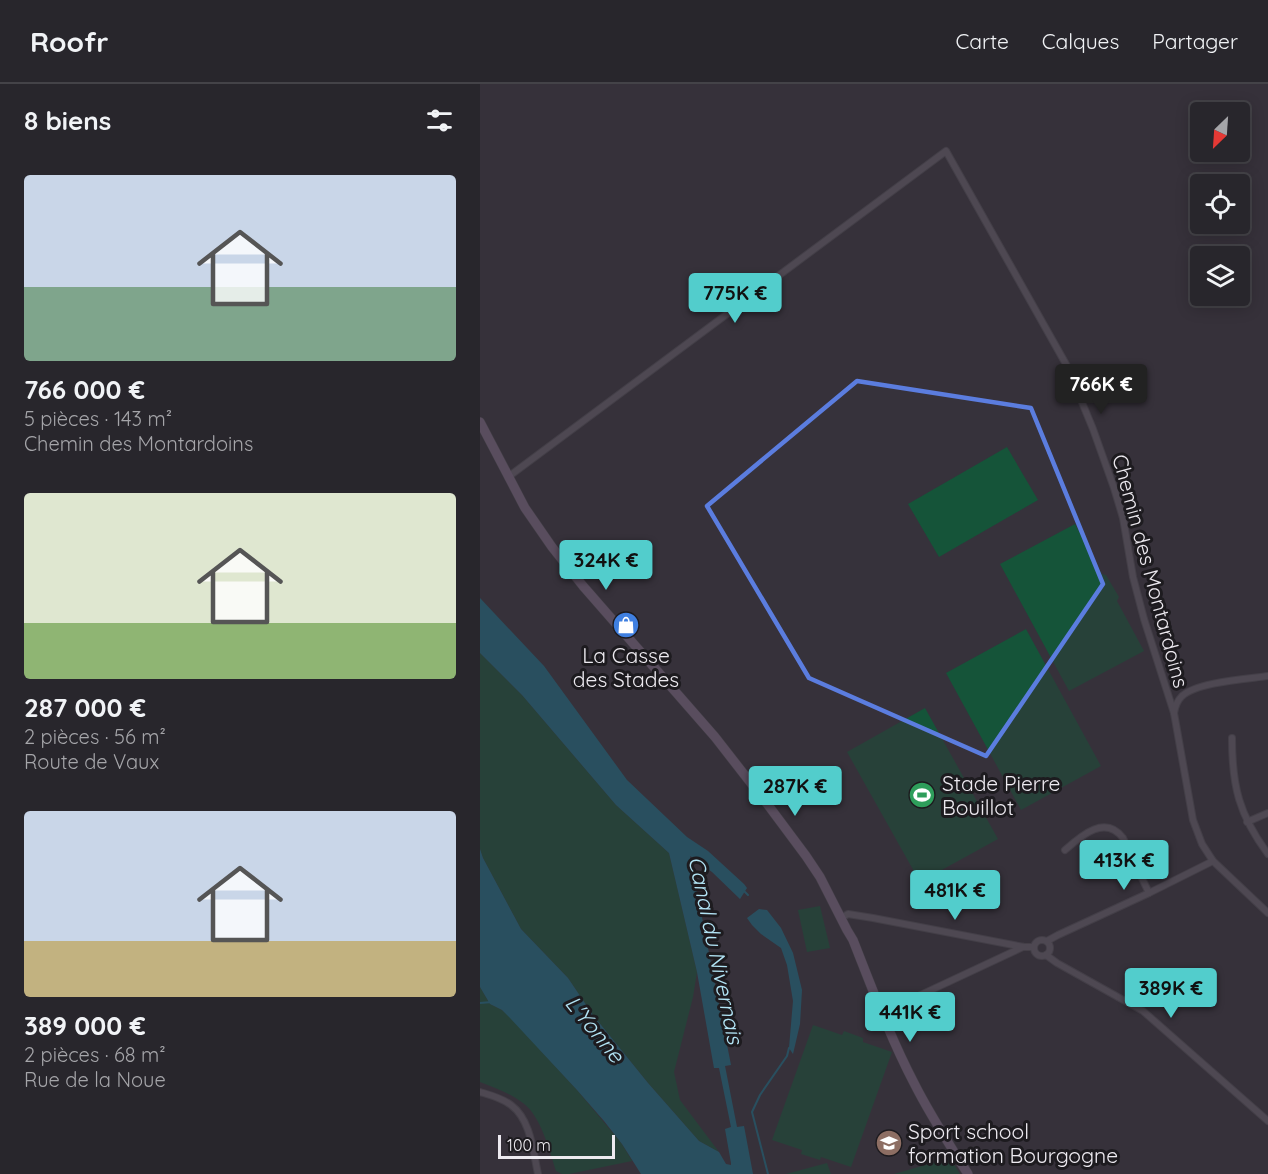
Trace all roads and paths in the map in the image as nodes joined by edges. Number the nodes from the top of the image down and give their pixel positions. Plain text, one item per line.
1 (480, 422) edge
2 (508, 477) junction
3 (1268, 676) edge
4 (1174, 713) junction
5 (1232, 738) dead end
6 (1268, 813) edge
7 (1247, 822) junction
8 (1065, 850) dead end
9 (1268, 854) edge
10 (1213, 861) junction
11 (1149, 893) junction
12 (1268, 913) edge
13 (841, 918) junction
14 (1047, 941) junction
15 (1024, 947) junction
16 (1034, 947) junction
17 (1046, 955) junction
18 (882, 1013) junction
19 (480, 1092) edge
20 (1268, 1121) edge
21 (538, 1174) edge
22 (968, 1174) edge

1 - 2 street
2 - 4 street, Chemin des Montardoins
2 - 13 street
3 - 4 street
4 - 10 street, Chemin des Montardoins
5 - 7 street
6 - 7 street
7 - 9 street
8 - 11 street
10 - 11 street
10 - 12 street, Chemin des Montardoins
11 - 14 street
13 - 15 street
13 - 18 street
14 - 16 street
14 - 17 street
15 - 16 street
15 - 18 street
16 - 17 street
17 - 20 street
18 - 22 street
19 - 21 street

